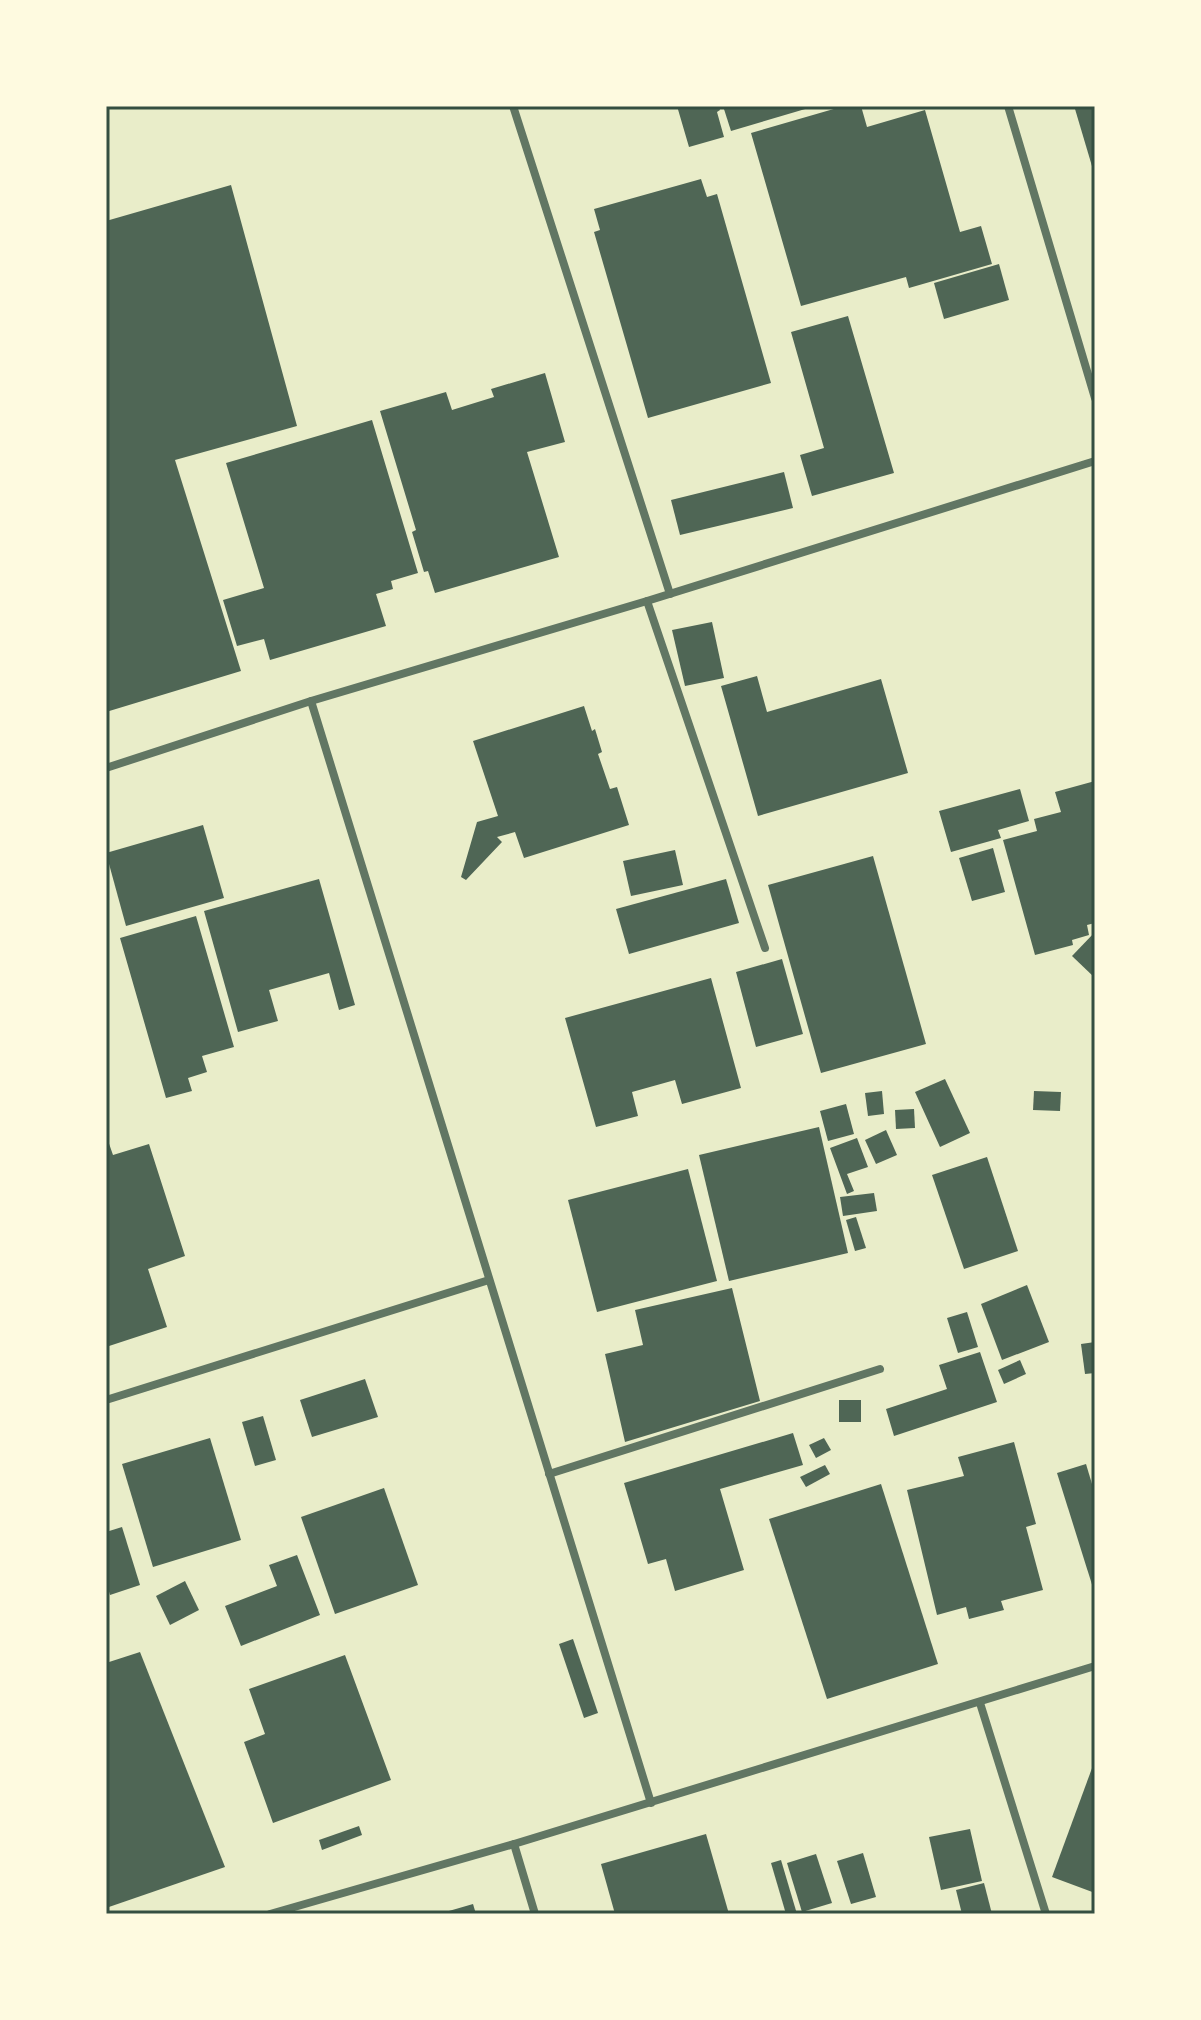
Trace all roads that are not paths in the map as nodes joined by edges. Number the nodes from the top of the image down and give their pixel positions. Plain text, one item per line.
1 (513, 106) edge
2 (1008, 106) edge
3 (1095, 398) edge
4 (1095, 461) edge
5 (670, 594) junction
6 (647, 601) junction
7 (311, 701) junction
8 (106, 768) edge
9 (765, 948) dead end
10 (489, 1280) junction
11 (880, 1369) dead end
12 (106, 1400) edge
13 (549, 1474) junction
14 (1095, 1666) edge
15 (980, 1703) junction
16 (651, 1803) junction
17 (514, 1844) junction
18 (270, 1914) edge
19 (535, 1914) edge
20 (1046, 1914) edge

1 - 5 street
2 - 3 street
4 - 5 street
5 - 6 street
6 - 7 street
6 - 9 street
7 - 8 street
7 - 10 street
10 - 12 street
10 - 13 street
11 - 13 street
13 - 16 street
14 - 15 street
15 - 16 street
15 - 20 street
16 - 17 street
17 - 18 street
17 - 19 street

